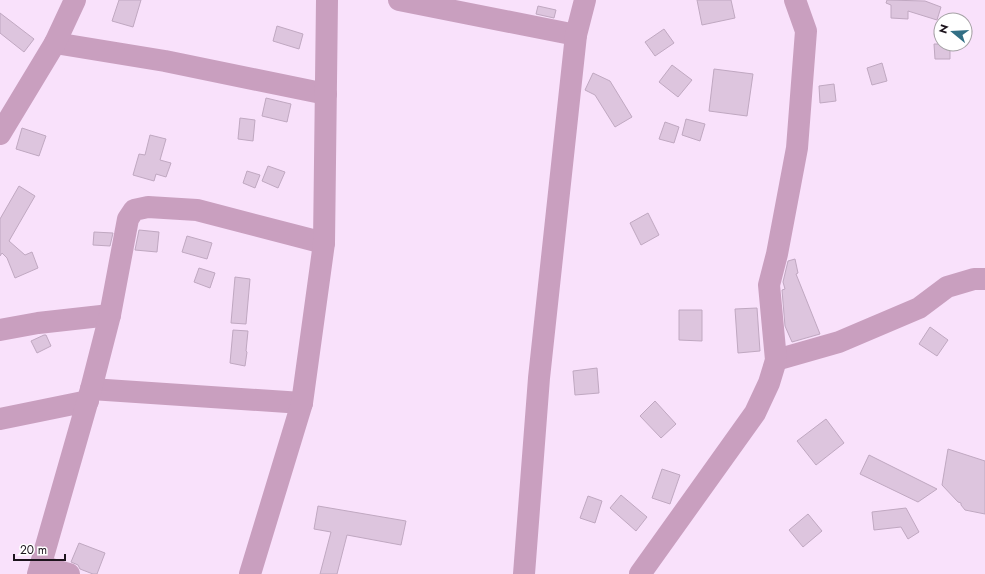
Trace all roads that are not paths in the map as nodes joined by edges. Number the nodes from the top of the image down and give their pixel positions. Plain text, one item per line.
1 (74, 0) edge
2 (327, 0) edge
3 (399, 0) edge
4 (585, 0) edge
5 (795, 0) edge
6 (576, 35) junction
7 (55, 43) junction
8 (326, 94) junction
9 (0, 134) edge
10 (324, 243) junction
11 (985, 279) edge
12 (110, 315) junction
13 (0, 330) edge
14 (776, 360) junction
15 (90, 395) junction
16 (302, 402) junction
17 (0, 419) edge
18 (39, 570) edge
19 (69, 574) edge
20 (250, 574) edge
21 (524, 574) edge
22 (640, 574) edge

1 - 7 street
2 - 8 street
3 - 6 street
4 - 6 street
5 - 14 street
6 - 21 street
7 - 8 street
7 - 9 street
8 - 10 street
10 - 12 street
10 - 16 street
11 - 14 street
12 - 13 street
12 - 15 street
14 - 22 street
15 - 16 street
15 - 17 street
15 - 18 street
16 - 20 street
18 - 19 street

